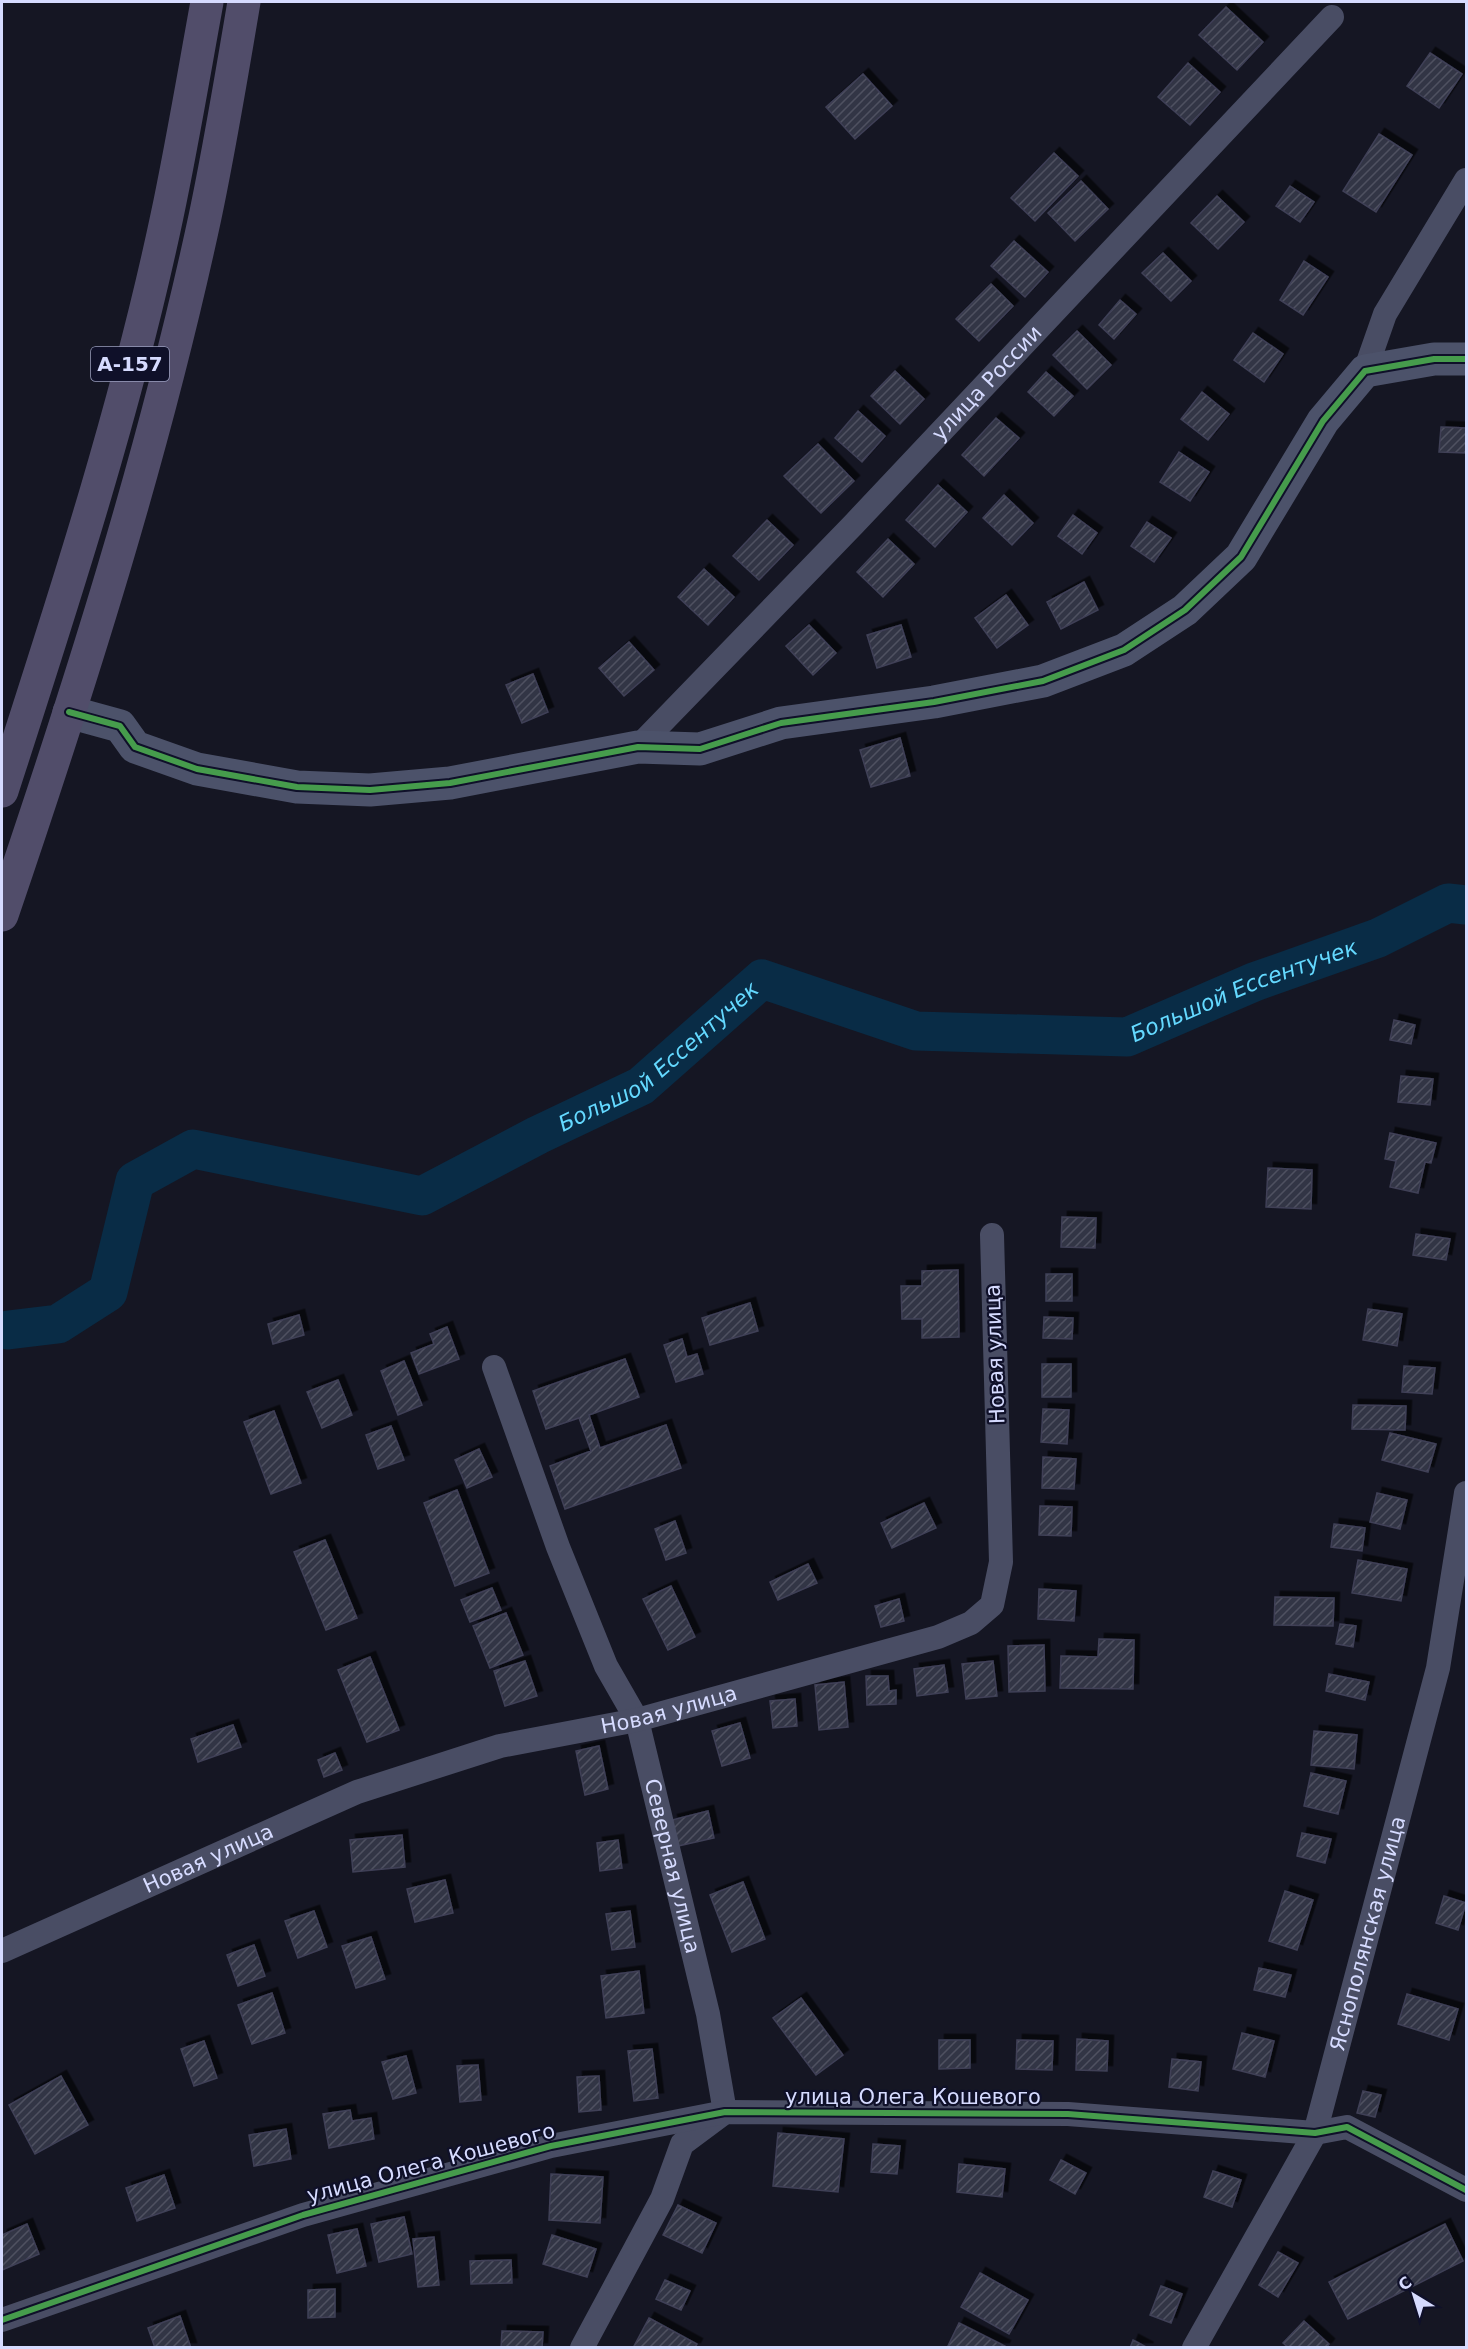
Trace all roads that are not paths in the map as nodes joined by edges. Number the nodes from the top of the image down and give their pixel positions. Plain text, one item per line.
1 (207, 2) edge
2 (244, 2) edge
3 (1332, 17) dead end
4 (1467, 180) edge
5 (1467, 359) edge
6 (1365, 371) junction
7 (69, 712) junction
8 (638, 747) junction
9 (2, 791) edge
10 (2, 915) edge
11 (992, 1235) dead end
12 (494, 1366) dead end
13 (1467, 1493) edge
14 (637, 1720) junction
15 (2, 1951) edge
16 (725, 2112) junction
17 (1315, 2133) junction
18 (1467, 2190) edge
19 (2, 2320) edge
20 (582, 2348) edge
21 (1194, 2348) edge

1 - 9 main road, А-157
2 - 7 main road, А-157
3 - 8 street, улица России
4 - 6 street
5 - 6 street
6 - 8 street
7 - 8 street
7 - 10 main road, А-157
11 - 14 street, Новая улица
12 - 14 street, Северная улица
13 - 17 street, Яснополянская улица
14 - 15 street, Новая улица
14 - 16 street, Северная улица
16 - 17 street, улица Олега Кошевого
16 - 19 street, улица Олега Кошевого
16 - 20 street
17 - 18 street, улица Олега Кошевого
17 - 21 street, Яснополянская улица

